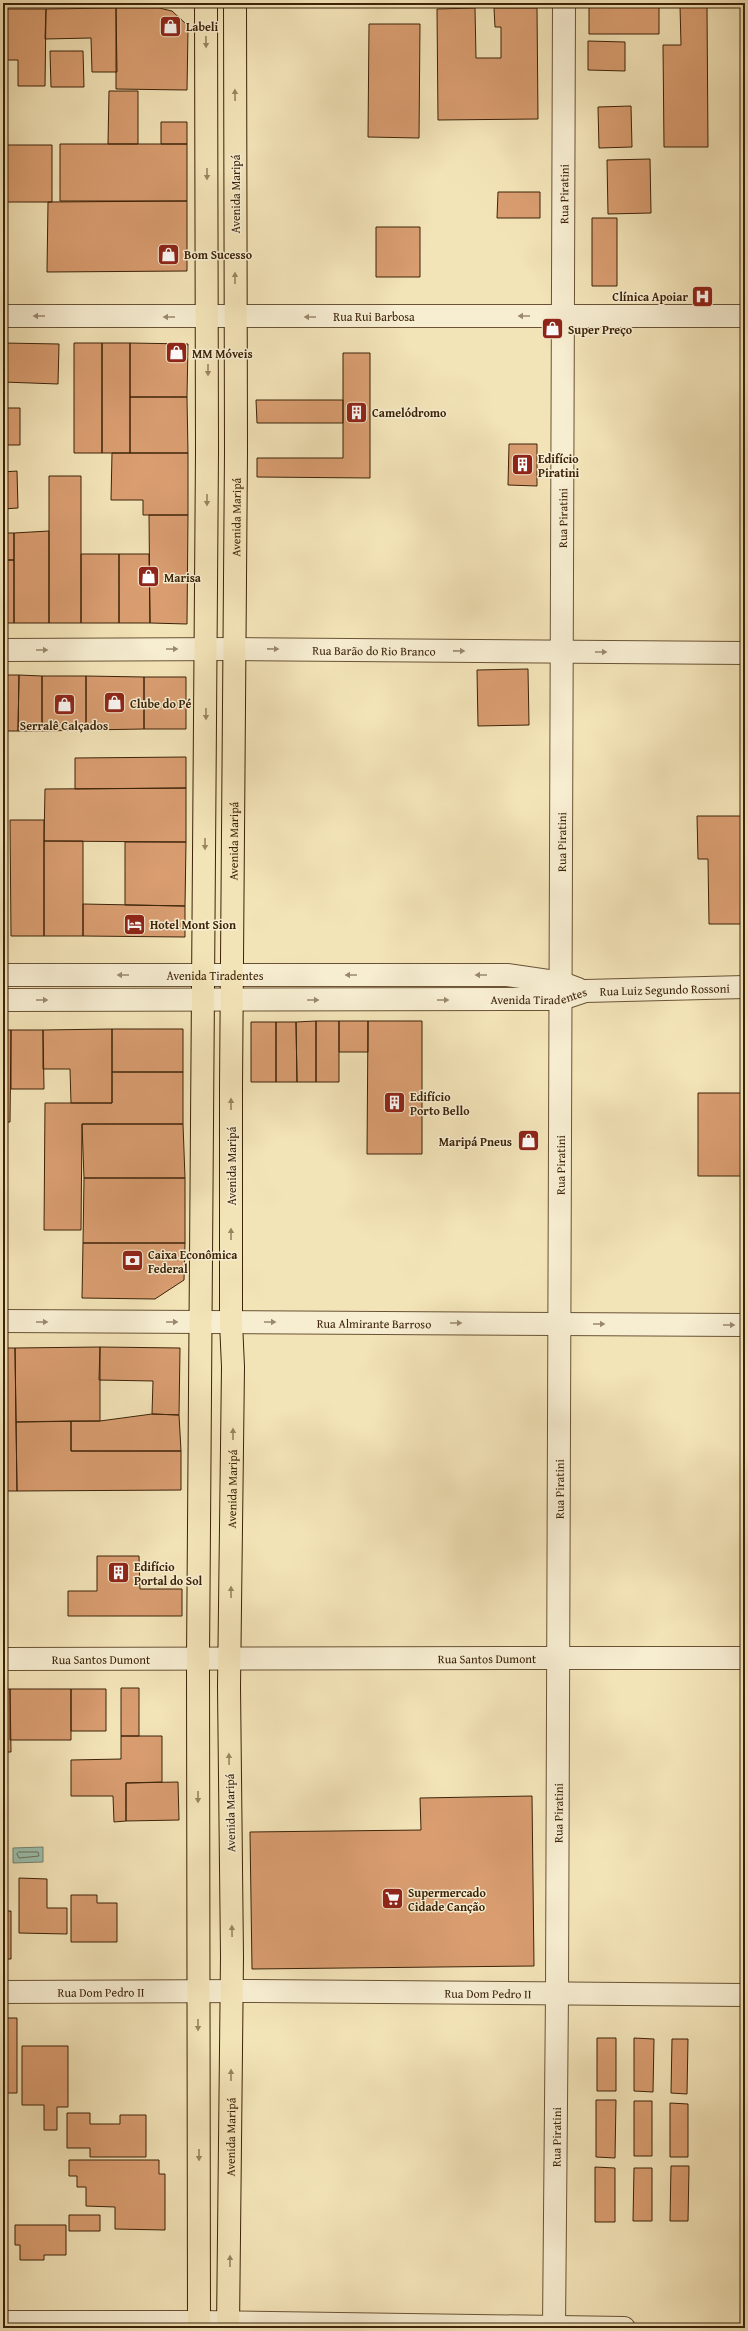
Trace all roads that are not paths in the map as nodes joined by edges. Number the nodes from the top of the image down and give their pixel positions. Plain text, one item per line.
1 (206, 3) edge
2 (216, 3) edge
3 (226, 3) edge
4 (235, 3) edge
5 (564, 3) edge
6 (236, 134) junction
7 (207, 135) junction
8 (3, 316) edge
9 (563, 316) junction
10 (745, 316) edge
11 (208, 317) junction
12 (235, 317) junction
13 (206, 604) junction
14 (234, 604) junction
15 (206, 649) junction
16 (234, 649) junction
17 (3, 650) edge
18 (562, 652) junction
19 (745, 653) edge
20 (206, 690) junction
21 (234, 691) junction
22 (204, 931) junction
23 (232, 932) junction
24 (3, 975) edge
25 (146, 975) junction
26 (204, 975) junction
27 (232, 975) junction
28 (280, 975) junction
29 (507, 975) junction
30 (745, 987) edge
31 (561, 991) junction
32 (585, 991) joint
33 (3, 1000) edge
34 (147, 1000) junction
35 (204, 1000) junction
36 (232, 1000) junction
37 (279, 1000) junction
38 (509, 1000) junction
39 (203, 1044) junction
40 (231, 1044) junction
41 (201, 1278) junction
42 (231, 1283) junction
43 (3, 1321) edge
44 (201, 1322) junction
45 (231, 1322) junction
46 (560, 1324) junction
47 (745, 1325) edge
48 (233, 1367) junction
49 (201, 1369) junction
50 (199, 1610) junction
51 (231, 1618) junction
52 (558, 1658) junction
53 (745, 1658) edge
54 (3, 1659) edge
55 (230, 1659) junction
56 (198, 1660) junction
57 (198, 1703) junction
58 (229, 1705) junction
59 (198, 1947) junction
60 (232, 1957) junction
61 (198, 1991) junction
62 (231, 1991) junction
63 (3, 1992) edge
64 (557, 1993) junction
65 (745, 1995) edge
66 (199, 2285) junction
67 (230, 2288) junction
68 (3, 2322) edge
69 (199, 2325) edge
70 (228, 2326) edge
71 (554, 2327) edge
72 (624, 2328) edge

1 -> 7 main road
2 - 3 main road
6 -> 4 main road, Avenida Maripá
5 - 9 street, Rua Piratini
6 - 7 main road
12 -> 6 main road, Avenida Maripá
7 -> 11 main road
11 -> 8 street, Rua Rui Barbosa
9 - 10 street, Rua Rui Barbosa
9 -> 12 street, Rua Rui Barbosa
9 - 18 street, Rua Piratini
11 - 12 street, Rua Rui Barbosa
11 -> 13 main road
12 - 14 main road, Avenida Maripá
13 - 14 main road
13 - 15 main road
14 - 16 main road, Avenida Maripá
15 - 16 street, Rua Barão do Rio Branco
17 -> 15 street, Rua Barão do Rio Branco
15 - 20 main road
16 -> 18 street, Rua Barão do Rio Branco
16 - 21 main road, Avenida Maripá
18 -> 19 street, Rua Barão do Rio Branco
18 - 31 street, Rua Piratini
20 - 21 main road
20 -> 22 main road
21 - 23 main road, Avenida Maripá
22 - 23 main road
22 - 26 main road
23 - 27 main road, Avenida Maripá
25 -> 24 street, Avenida Tiradentes
25 - 26 street, Avenida Tiradentes
25 - 34 street
26 - 27 street, Avenida Tiradentes
26 - 35 main road
27 - 28 street, Avenida Tiradentes
27 - 36 main road, Avenida Maripá
29 -> 28 street, Avenida Tiradentes
28 - 37 street
29 - 31 street, Avenida Tiradentes
29 - 38 street
30 - 32 street, Rua Luiz Segundo Rossoni
31 - 32 street, Avenida Tiradentes
31 - 38 street, Avenida Tiradentes
31 - 46 street, Rua Piratini
33 -> 34 street, Avenida Tiradentes
34 - 35 street, Avenida Tiradentes
35 - 36 street, Avenida Tiradentes
35 - 39 main road
36 - 37 street, Avenida Tiradentes
36 - 40 main road, Avenida Maripá
37 -> 38 street, Avenida Tiradentes
39 - 40 main road
39 - 41 main road
42 -> 40 main road, Avenida Maripá
41 - 42 main road
41 - 44 main road
42 - 45 main road, Avenida Maripá
43 -> 44 street, Rua Almirante Barroso
44 - 45 street, Rua Almirante Barroso
44 - 49 main road
45 -> 46 street, Rua Almirante Barroso
45 - 48 main road, Avenida Maripá
46 -> 47 street, Rua Almirante Barroso
46 - 52 street, Rua Piratini
48 - 49 main road
51 -> 48 main road, Avenida Maripá
49 - 50 main road
50 - 51 main road
50 - 56 main road
51 - 55 main road, Avenida Maripá
52 - 53 street, Rua Santos Dumont
52 - 55 street, Rua Santos Dumont
52 - 64 street, Rua Piratini
54 - 56 street, Rua Santos Dumont
55 - 56 street, Rua Santos Dumont
55 - 58 main road, Avenida Maripá
56 - 57 main road
57 - 58 main road
57 -> 59 main road
60 -> 58 main road, Avenida Maripá
59 - 60 main road
59 - 61 main road
60 - 62 main road, Avenida Maripá
61 - 62 street, Rua Dom Pedro II
61 - 63 street, Rua Dom Pedro II
61 -> 66 main road
62 - 64 street, Rua Dom Pedro II
67 -> 62 main road, Avenida Maripá
64 - 65 street, Rua Dom Pedro II
64 - 71 street, Rua Piratini
66 - 67 main road
66 - 69 main road
67 - 70 main road, Avenida Maripá
68 - 69 street
69 - 70 street
70 - 71 street
71 - 72 street

